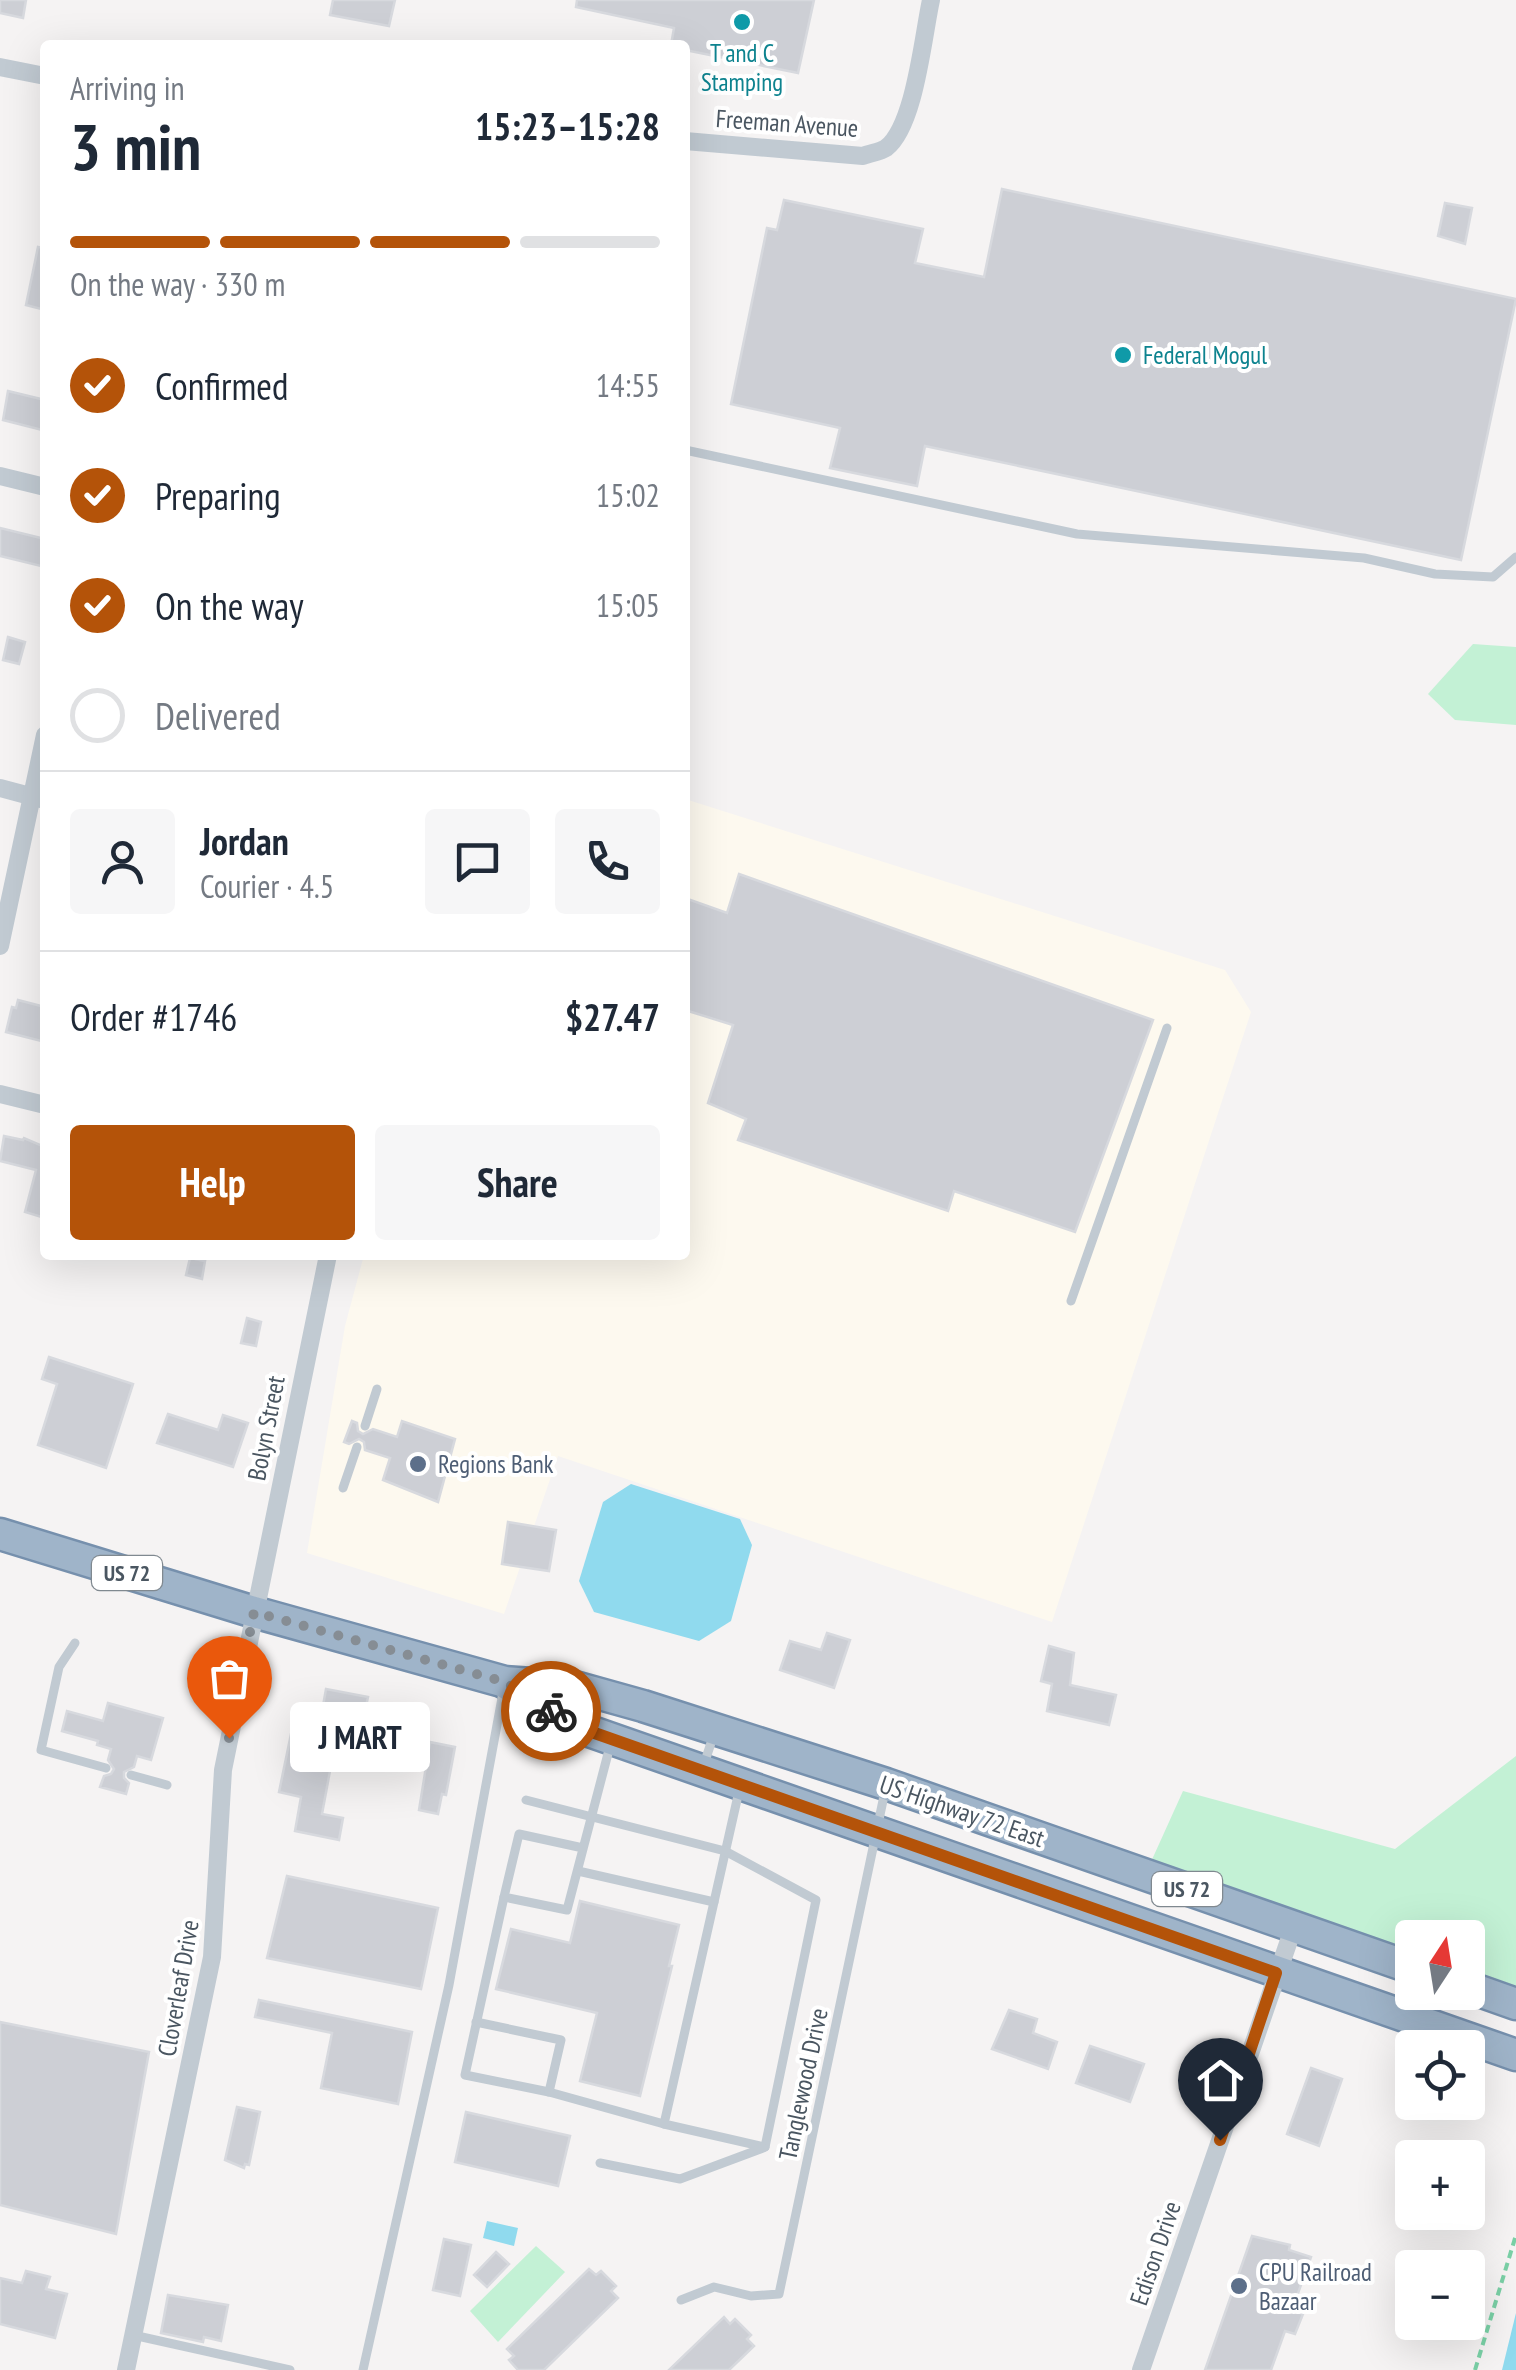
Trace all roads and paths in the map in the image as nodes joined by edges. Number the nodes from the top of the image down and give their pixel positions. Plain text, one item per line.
1 (930, 0) edge
2 (0, 68) edge
3 (40, 75) edge
4 (690, 141) edge
5 (690, 451) edge
6 (0, 476) edge
7 (40, 486) edge
8 (1516, 557) edge
9 (0, 788) edge
10 (38, 798) edge
11 (0, 946) edge
12 (1168, 1028) dead end
13 (0, 1094) edge
14 (40, 1104) edge
15 (327, 1260) edge
16 (1071, 1301) dead end
17 (377, 1389) dead end
18 (364, 1426) dead end
19 (358, 1447) dead end
20 (344, 1488) dead end
21 (0, 1534) edge
22 (254, 1612) junction
23 (74, 1643) dead end
24 (505, 1682) junction
25 (716, 1730) junction
26 (612, 1738) junction
27 (106, 1768) dead end
28 (702, 1770) junction
29 (131, 1775) dead end
30 (741, 1783) junction
31 (886, 1784) junction
32 (167, 1785) dead end
33 (526, 1800) dead end
34 (591, 1817) junction
35 (876, 1830) junction
36 (583, 1848) junction
37 (726, 1851) junction
38 (578, 1870) junction
39 (504, 1896) junction
40 (714, 1902) junction
41 (1294, 1926) junction
42 (1395, 1962) edge
43 (1276, 1973) junction
44 (1485, 1993) edge
45 (1516, 2004) edge
46 (476, 2022) junction
47 (1513, 2054) edge
48 (549, 2092) junction
49 (664, 2124) junction
50 (765, 2148) junction
51 (600, 2164) dead end
52 (1516, 2235) edge
53 (682, 2300) dead end
54 (134, 2335) junction
55 (126, 2370) edge
56 (290, 2370) edge
57 (363, 2370) edge
58 (1141, 2370) edge
59 (1476, 2370) edge

1 - 4 street, Freeman Avenue
2 - 3 street
5 - 8 lane
6 - 7 street
9 - 10 street
10 - 11 street
12 - 16 lane
13 - 14 street
15 - 22 street, Bolyn Street
17 - 18 lane
19 - 20 lane
21 - 22 highway, US Highway 72 East / US 72
22 - 24 highway, US Highway 72 East / US 72
22 - 54 street, Cloverleaf Drive
23 - 27 lane
24 - 25 highway, US Highway 72 East / US 72
24 - 26 highway, US Highway 72 East / US 72
24 - 57 lane
25 - 28 lane
25 - 31 highway, US Highway 72 East / US 72
26 - 28 highway, US Highway 72 East / US 72
26 - 34 lane
28 - 30 highway, US Highway 72 East / US 72
29 - 32 lane
30 - 35 highway, US Highway 72 East / US 72
30 - 37 lane
31 - 35 lane, Tanglewood Drive
31 - 41 highway, US Highway 72 East / US 72
33 - 34 lane
34 - 36 lane
34 - 37 lane
35 - 43 highway, US Highway 72 East / US 72
35 - 53 lane, Tanglewood Drive
36 - 38 lane
36 - 39 lane
37 - 40 lane
37 - 50 lane
38 - 39 lane
38 - 40 lane
39 - 46 lane
40 - 49 lane
41 - 42 highway, US Highway 72 East / US 72
41 - 43 street, Edison Drive
43 - 47 highway, US Highway 72 East / US 72
43 - 58 street, Edison Drive
44 - 45 highway
46 - 48 lane
46 - 48 lane
48 - 49 lane
49 - 50 lane
50 - 51 lane
52 - 59 path
54 - 55 street, Cloverleaf Drive
54 - 56 lane

